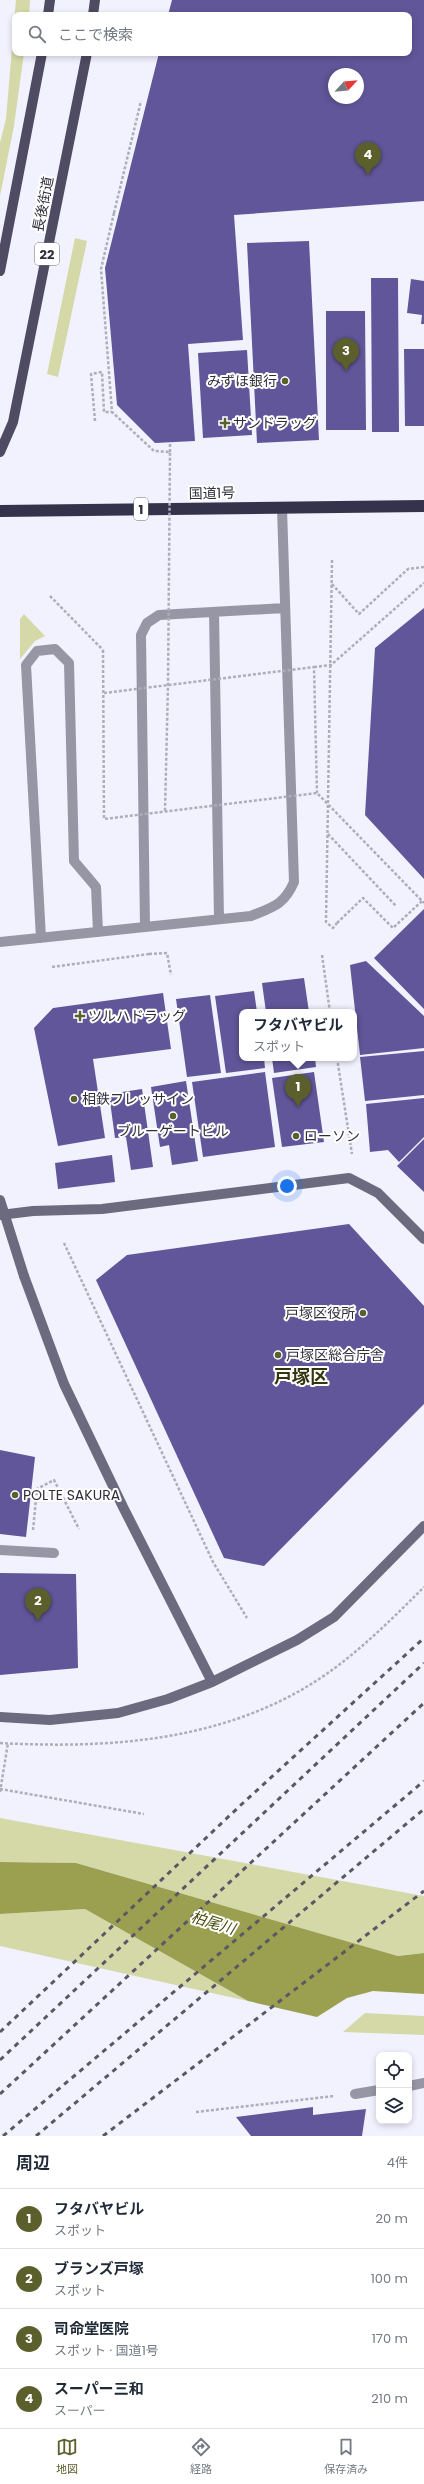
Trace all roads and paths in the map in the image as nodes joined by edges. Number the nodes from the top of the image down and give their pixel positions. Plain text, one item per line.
1 (50, 0) edge
2 (95, 0) edge
3 (48, 12) edge
4 (93, 12) edge
5 (41, 56) edge
6 (86, 56) edge
7 (141, 101) dead end
8 (0, 271) edge
9 (112, 412) junction
10 (95, 421) dead end
11 (170, 442) dead end
12 (0, 452) edge
13 (170, 452) junction
14 (424, 506) edge
15 (282, 508) junction
16 (0, 511) edge
17 (332, 560) dead end
18 (424, 566) edge
19 (424, 583) edge
20 (332, 584) junction
21 (50, 596) dead end
22 (286, 608) junction
23 (214, 612) junction
24 (314, 667) junction
25 (168, 685) junction
26 (104, 693) junction
27 (317, 793) junction
28 (165, 812) junction
29 (328, 834) junction
30 (423, 902) edge
31 (396, 906) dead end
32 (219, 919) junction
33 (145, 927) junction
34 (98, 932) junction
35 (41, 938) junction
36 (0, 942) edge
37 (322, 955) dead end
38 (52, 968) dead end
39 (171, 975) dead end
40 (330, 1009) edge
41 (337, 1061) edge
42 (352, 1154) dead end
43 (0, 1200) edge
44 (0, 1215) edge
45 (424, 1239) edge
46 (64, 1243) dead end
47 (424, 1526) edge
48 (79, 1529) dead end
49 (0, 1550) edge
50 (31, 1551) junction
51 (54, 1553) dead end
52 (247, 1618) dead end
53 (212, 1682) junction
54 (0, 1717) edge
55 (8, 1743) dead end
56 (0, 1790) edge
57 (144, 1814) dead end
58 (424, 2084) edge
59 (412, 2086) edge
60 (376, 2091) edge
61 (356, 2094) joint
62 (196, 2112) dead end

1 - 3 main road
2 - 4 main road
5 - 8 main road, 長後街道
6 - 12 main road, 長後街道 / 22
7 - 9 path, bridge
9 - 10 path
9 - 13 path, bridge
11 - 13 path
13 - 25 path, bridge
14 - 15 highway, 国道1号 / 1
15 - 16 highway, 国道1号 / 1
15 - 22 street
17 - 20 path
18 - 20 path
19 - 24 path, bridge
20 - 29 path
21 - 26 path, bridge
22 - 23 street
22 - 32 street
23 - 32 street
23 - 33 street
24 - 25 path, bridge
24 - 27 path, bridge
25 - 26 path, bridge
25 - 28 path, bridge
26 - 28 path, bridge
27 - 28 path, bridge
27 - 30 path, bridge
29 - 30 path, bridge
29 - 31 path
32 - 33 street
33 - 34 street
34 - 35 street
34 - 35 street
35 - 36 street
37 - 40 path
38 - 39 path, bridge
41 - 42 path
43 - 53 street, bridge
44 - 45 street
46 - 52 path
47 - 53 street
48 - 50 path
49 - 50 street
50 - 51 street
53 - 54 street
55 - 56 path, bridge
56 - 57 path
58 - 59 street
60 - 61 street
61 - 62 path

